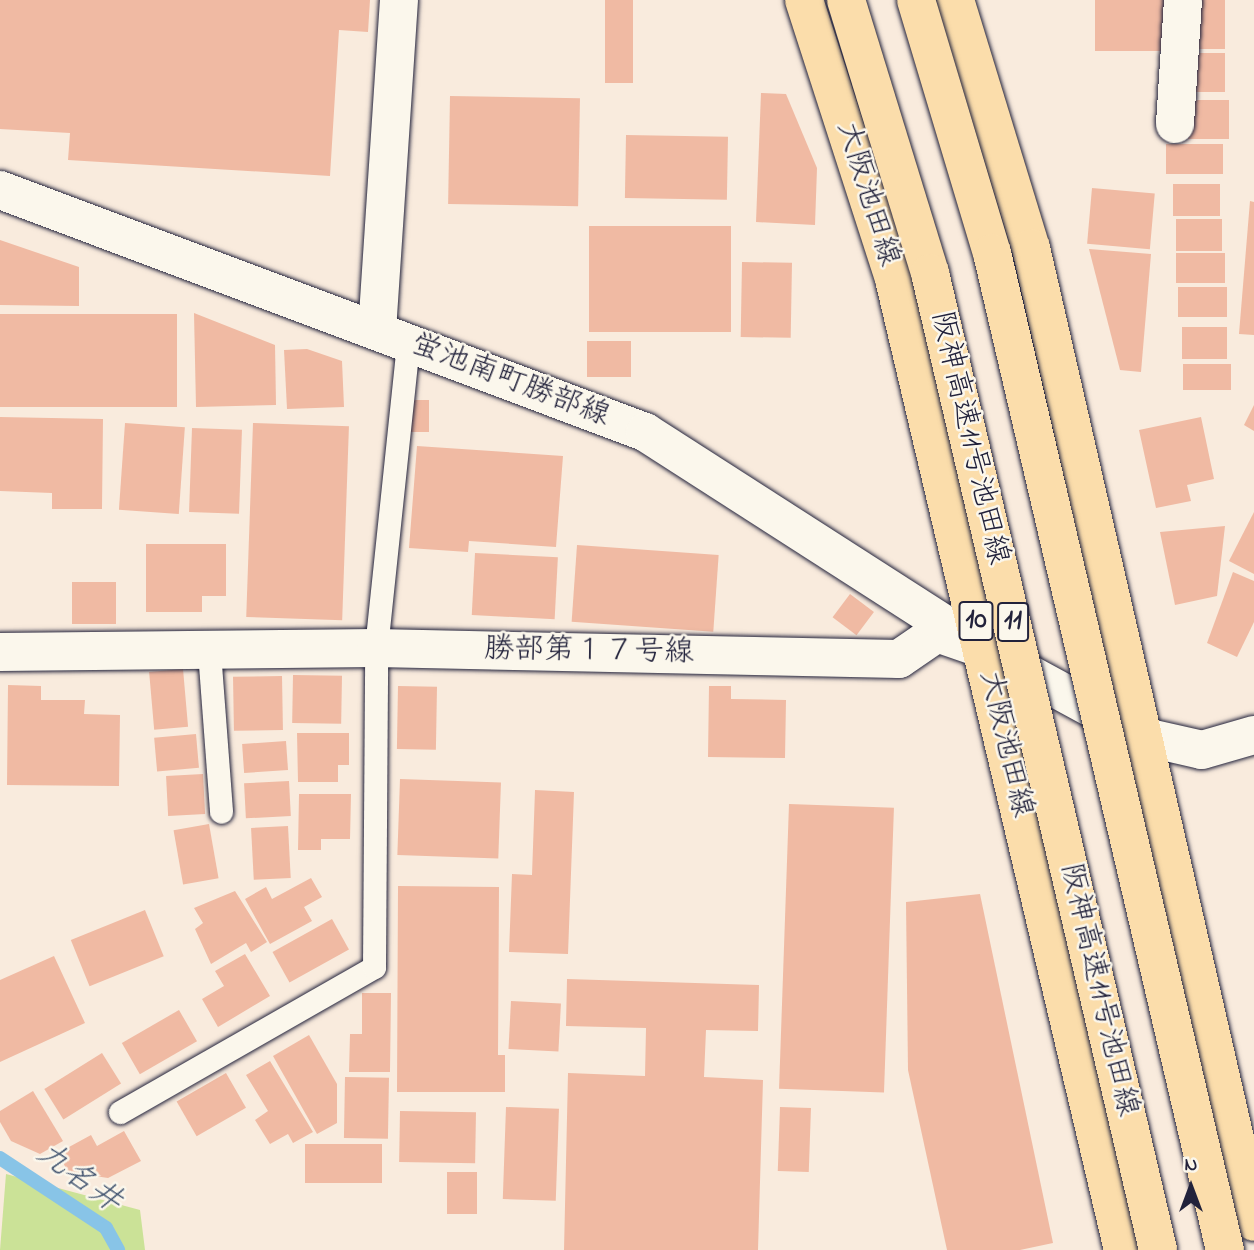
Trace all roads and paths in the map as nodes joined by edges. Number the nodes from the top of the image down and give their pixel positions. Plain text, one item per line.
1 (399, 0) edge
2 (804, 0) edge
3 (846, 0) edge
4 (916, 0) edge
5 (955, 0) edge
6 (1183, 0) edge
7 (1175, 124) dead end
8 (0, 190) edge
9 (392, 337) junction
10 (376, 648) junction
11 (983, 649) junction
12 (209, 651) junction
13 (0, 652) edge
14 (1254, 735) edge
15 (1145, 737) junction
16 (221, 812) dead end
17 (120, 1112) dead end
18 (1254, 1222) edge
19 (1124, 1250) edge
20 (1158, 1250) edge
21 (1225, 1250) edge

1 - 9 street
2 - 11 main road, 大阪池田線 / 10
3 - 20 main road, 阪神高速11号池田線 / 11, bridge
4 - 21 main road, 11, bridge
5 - 15 main road
6 - 7 street
8 - 9 street, 蛍池南町勝部線
9 - 10 lane
9 - 11 street, 蛍池南町勝部線
10 - 11 street, 勝部第１７号線
10 - 12 street, 勝部第１７号線
10 - 17 lane
11 - 15 street, 勝部第１７号線
11 - 19 main road, 大阪池田線 / 10
12 - 13 street, 勝部第１７号線
12 - 16 lane
14 - 15 street, 勝部第１７号線
15 - 18 main road

